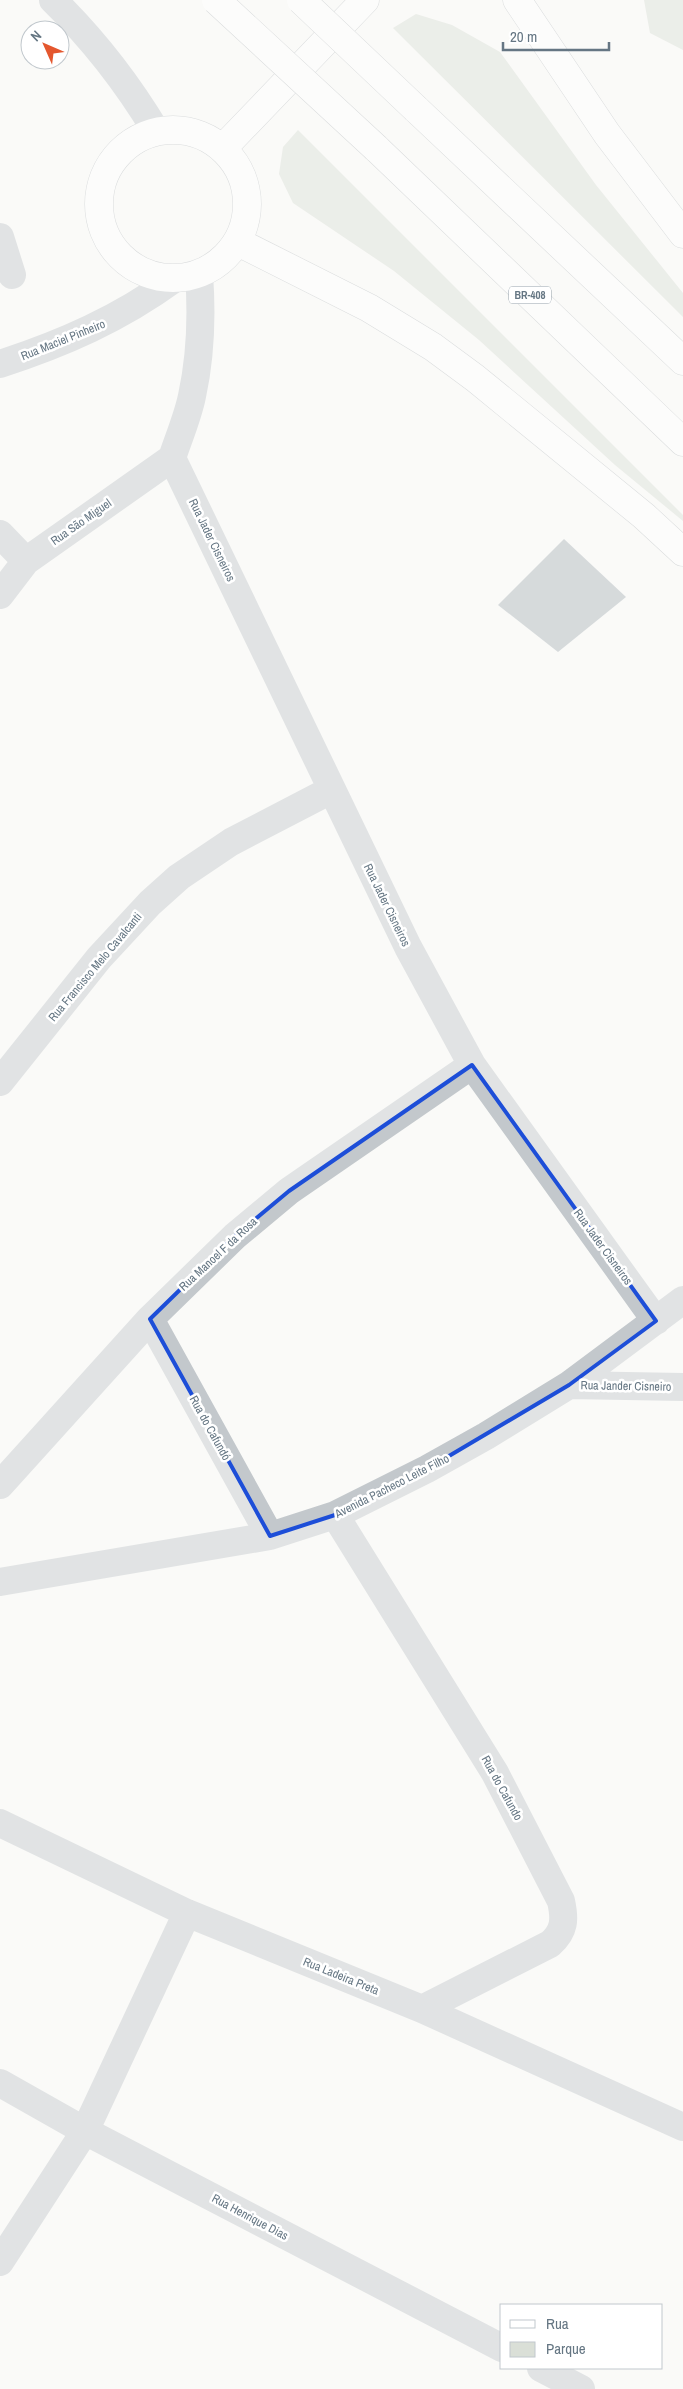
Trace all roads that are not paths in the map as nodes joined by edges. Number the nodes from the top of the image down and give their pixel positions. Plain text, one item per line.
1 (54, 0) edge
2 (216, 0) edge
3 (301, 0) edge
4 (366, 0) edge
5 (518, 0) edge
6 (156, 131) junction
7 (223, 148) junction
8 (683, 234) edge
9 (0, 237) edge
10 (238, 242) junction
11 (12, 275) dead end
12 (186, 276) junction
13 (683, 361) edge
14 (0, 364) edge
15 (683, 442) edge
16 (172, 458) junction
17 (0, 534) edge
18 (683, 552) edge
19 (26, 561) junction
20 (0, 595) edge
21 (331, 790) junction
22 (472, 1065) junction
23 (0, 1082) edge
24 (683, 1300) edge
25 (150, 1319) junction
26 (656, 1321) junction
27 (569, 1384) junction
28 (683, 1388) edge
29 (0, 1485) edge
30 (335, 1515) junction
31 (270, 1536) junction
32 (0, 1582) edge
33 (0, 1823) edge
34 (187, 1913) junction
35 (422, 2009) junction
36 (0, 2083) edge
37 (683, 2128) edge
38 (85, 2130) junction
39 (0, 2262) edge
40 (500, 2347) edge
41 (543, 2369) edge
42 (581, 2389) edge

1 - 6 street
2 - 15 main road, BR-408, bridge
3 - 13 main road, bridge
4 - 7 main road
5 - 8 main road
6 - 7 main road
6 - 12 main road
7 - 10 main road
9 - 11 street
10 - 12 main road
10 - 18 main road
12 - 14 street, Rua Maciel Pinheiro
12 - 16 street
16 - 19 street, Rua São Miguel
16 - 21 street, Rua Jader Cisneiros
17 - 19 street
19 - 20 street, Rua São Miguel
21 - 22 street, Rua Jader Cisneiros
21 - 23 street, Rua Francisco Melo Cavalcanti
22 - 25 street, Rua Manoel F da Rosa
22 - 26 street, Rua Jader Cisneiros
24 - 26 street, Avenida Pacheco Leite Filho
25 - 29 street, Rua Manoel F da Rosa
25 - 31 street, Rua do Cafundó
26 - 27 street, Avenida Pacheco Leite Filho
27 - 28 street, Rua Jander Cisneiro
27 - 30 street, Avenida Pacheco Leite Filho
30 - 31 street, Avenida Pacheco Leite Filho
30 - 35 street, Rua do Cafundo
31 - 32 street, Avenida Pacheco Leite Filho
33 - 34 street, Rua Ladeira Preta
34 - 35 street, Rua Ladeira Preta
34 - 38 street
35 - 37 street, Rua Ladeira Preta
36 - 38 street, Rua Henrique Dias
38 - 39 street
38 - 40 street, Rua Henrique Dias
41 - 42 street

